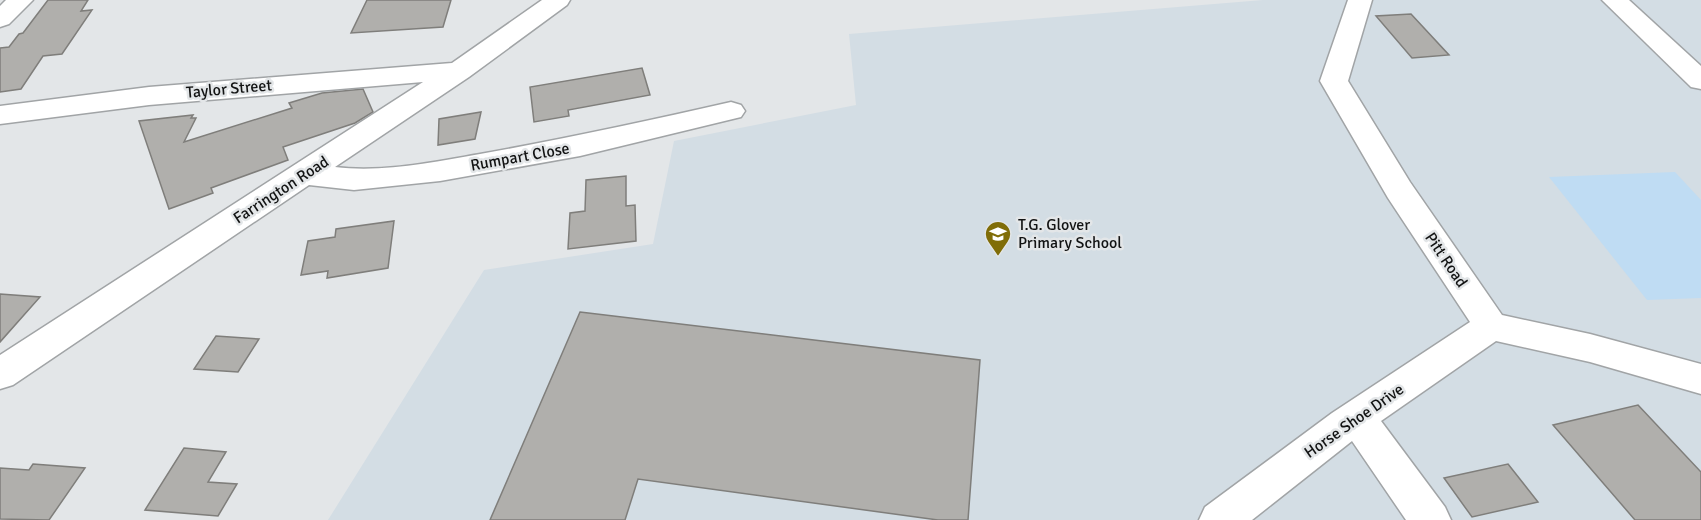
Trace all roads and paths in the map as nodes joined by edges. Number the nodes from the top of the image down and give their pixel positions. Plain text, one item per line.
1 (21, 0) edge
2 (558, 0) edge
3 (1360, 0) edge
4 (1614, 0) edge
5 (0, 20) edge
6 (459, 71) junction
7 (1701, 81) edge
8 (732, 111) dead end
9 (0, 116) edge
10 (305, 174) junction
11 (1491, 326) junction
12 (0, 374) edge
13 (1701, 379) edge
14 (1357, 417) junction
15 (1220, 520) edge
16 (1430, 520) edge

1 - 5 street
2 - 6 street, Farrington Road
3 - 11 street, Pitt Road
4 - 7 street
6 - 9 street, Taylor Street
6 - 10 street, Farrington Road
8 - 10 street, Rumpart Close
10 - 12 street, Farrington Road
11 - 13 street
11 - 14 street, Horse Shoe Drive
14 - 15 street, Horse Shoe Drive
14 - 16 street

